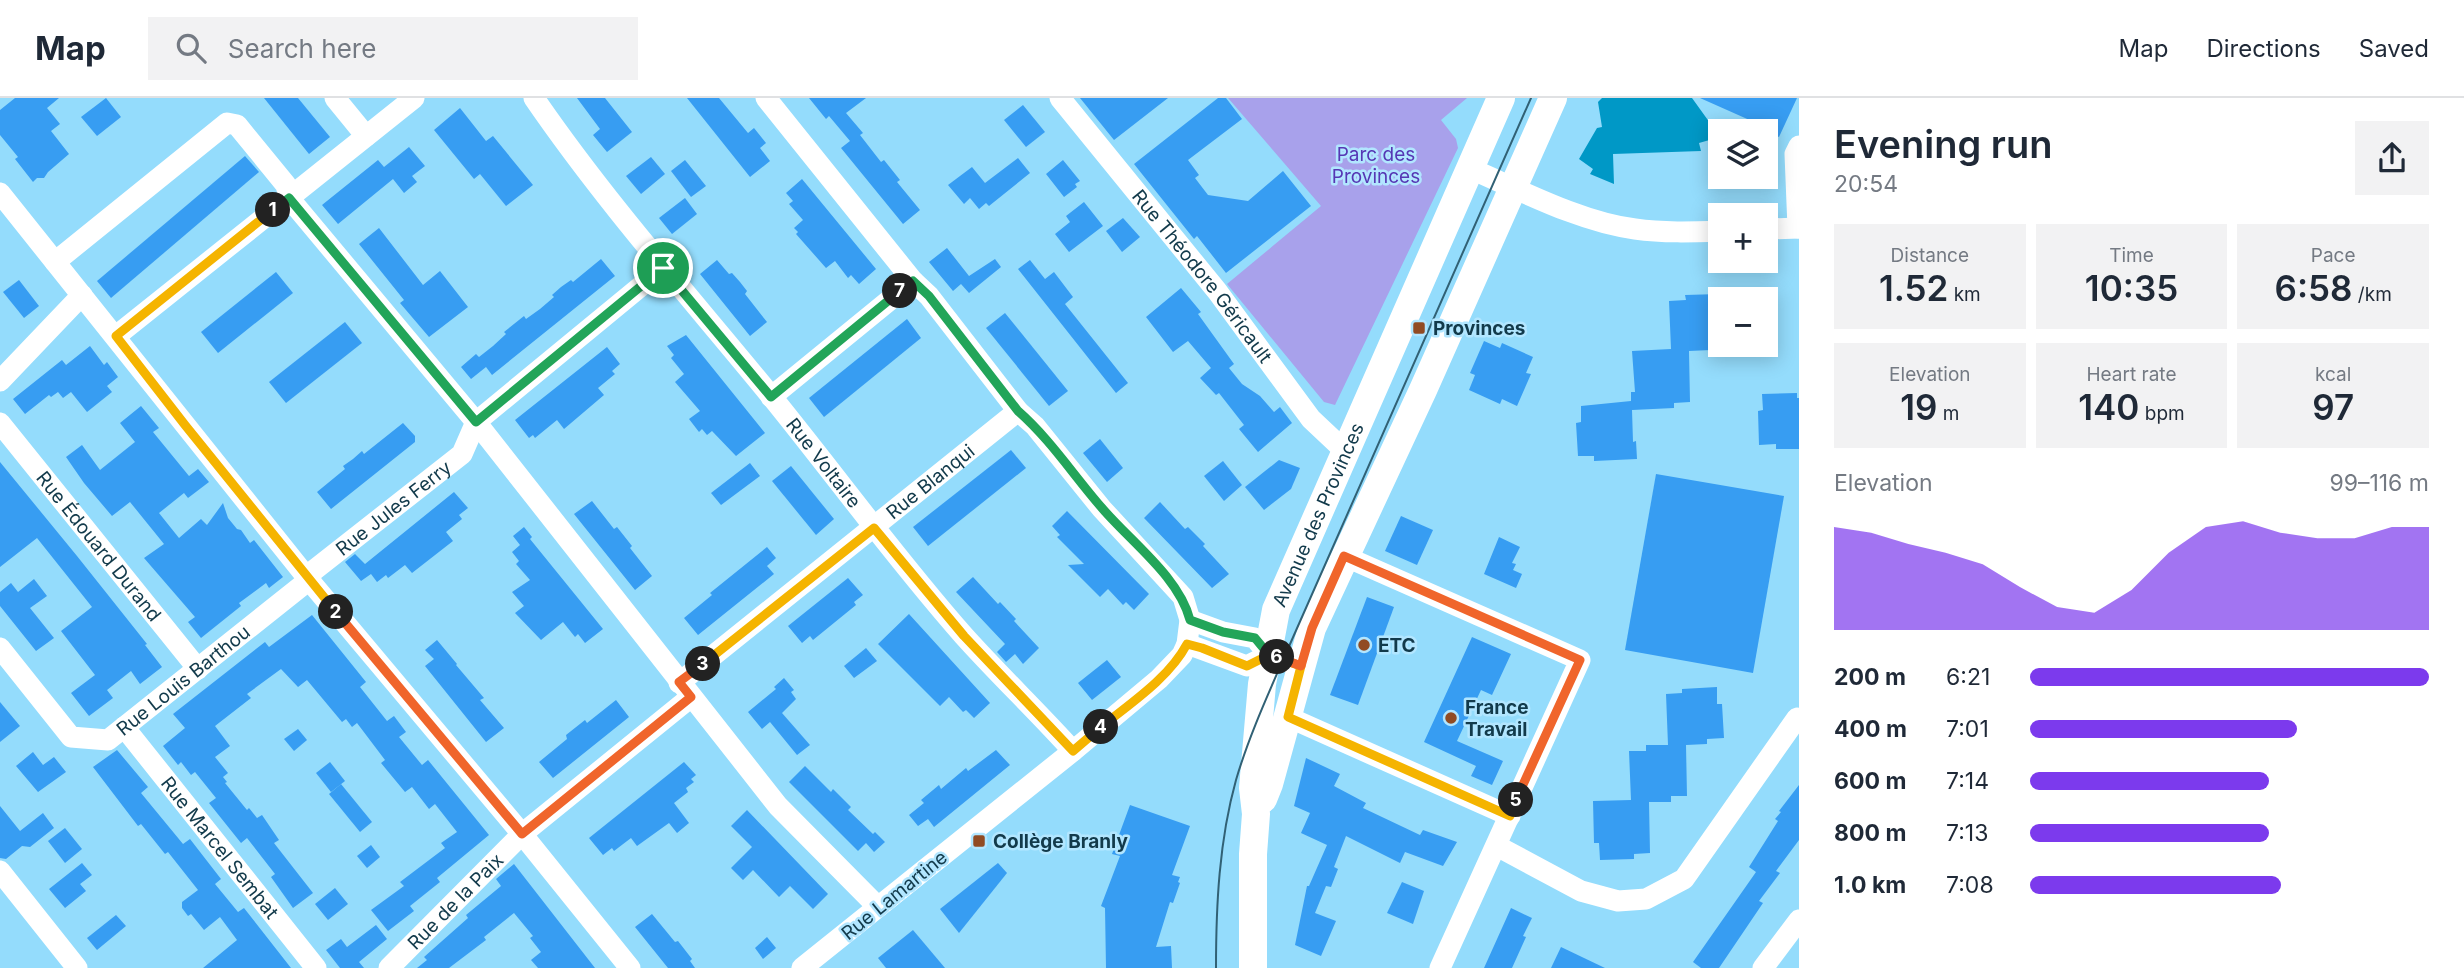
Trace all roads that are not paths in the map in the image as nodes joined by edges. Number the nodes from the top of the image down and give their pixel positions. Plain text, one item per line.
1 (335, 98) edge
2 (414, 98) edge
3 (534, 98) edge
4 (766, 98) edge
5 (1060, 98) edge
6 (1501, 98) edge
7 (1553, 98) edge
8 (366, 136) junction
9 (1799, 146) edge
10 (1469, 168) junction
11 (1513, 187) junction
12 (0, 193) edge
13 (289, 198) junction
14 (1798, 228) edge
15 (1778, 229) edge
16 (1708, 232) edge
17 (55, 262) junction
18 (663, 268) junction
19 (913, 281) junction
20 (82, 295) junction
21 (116, 336) junction
22 (0, 381) edge
23 (771, 397) junction
24 (1018, 411) junction
25 (476, 422) junction
26 (0, 423) edge
27 (1345, 451) junction
28 (874, 528) junction
29 (1344, 556) junction
30 (309, 580) junction
31 (1190, 620) junction
32 (1187, 644) junction
33 (0, 648) edge
34 (1269, 655) junction
35 (1301, 666) junction
36 (198, 669) junction
37 (685, 690) junction
38 (1288, 717) junction
39 (1797, 718) dead end
40 (124, 727) junction
41 (1073, 751) junction
42 (1256, 814) junction
43 (1510, 816) junction
44 (522, 834) junction
45 (1497, 846) junction
46 (0, 871) edge
47 (878, 907) junction
48 (1799, 920) edge
49 (77, 968) edge
50 (316, 968) edge
51 (389, 968) edge
52 (630, 968) edge
53 (802, 968) edge
54 (1252, 968) edge
55 (1440, 968) edge
56 (1763, 968) edge

1 - 8 street
2 - 8 street
3 - 18 street, Rue Voltaire
4 - 19 street
5 - 27 street, Rue Théodore Géricault
6 - 10 street, Avenue des Provinces
7 - 11 street, Avenue des Provinces
8 - 13 street
9 - 14 street
10 - 11 street
10 - 27 street, Avenue des Provinces
11 - 16 street
11 - 29 street, Avenue des Provinces
12 - 17 street
13 - 17 street
13 - 21 street
13 - 25 street
14 - 15 street
17 - 20 street
18 - 23 street, Rue Voltaire
18 - 25 street, Rue Jules Ferry
19 - 23 street
19 - 24 street
20 - 21 street
20 - 22 street
21 - 30 street
23 - 28 street, Rue Voltaire
24 - 28 street, Rue Blanqui
24 - 31 street
25 - 30 street, Rue Jules Ferry
25 - 37 street
26 - 36 street, Rue Édouard Durand
27 - 34 street, Avenue des Provinces
28 - 37 street, Rue Blanqui
28 - 41 street, Rue Voltaire
29 - 35 street, Avenue des Provinces
29 - 43 street
30 - 36 street, Rue Louis Barthou
30 - 44 street
31 - 32 street
31 - 34 street
32 - 34 street
32 - 41 street, Rue Lamartine
33 - 40 street, Rue Louis Barthou
34 - 35 street
34 - 42 street, Avenue des Provinces
35 - 38 street, Avenue des Provinces
36 - 40 street, Rue Louis Barthou
37 - 44 street, Rue Blanqui
37 - 47 street
38 - 42 street, Avenue des Provinces
38 - 43 street
39 - 45 street
40 - 50 street, Rue Marcel Sembat
41 - 47 street, Rue Lamartine
42 - 54 street
43 - 45 street
44 - 51 street, Rue de la Paix
44 - 52 street
45 - 55 street
46 - 49 street
47 - 53 street, Rue Lamartine
48 - 56 street

